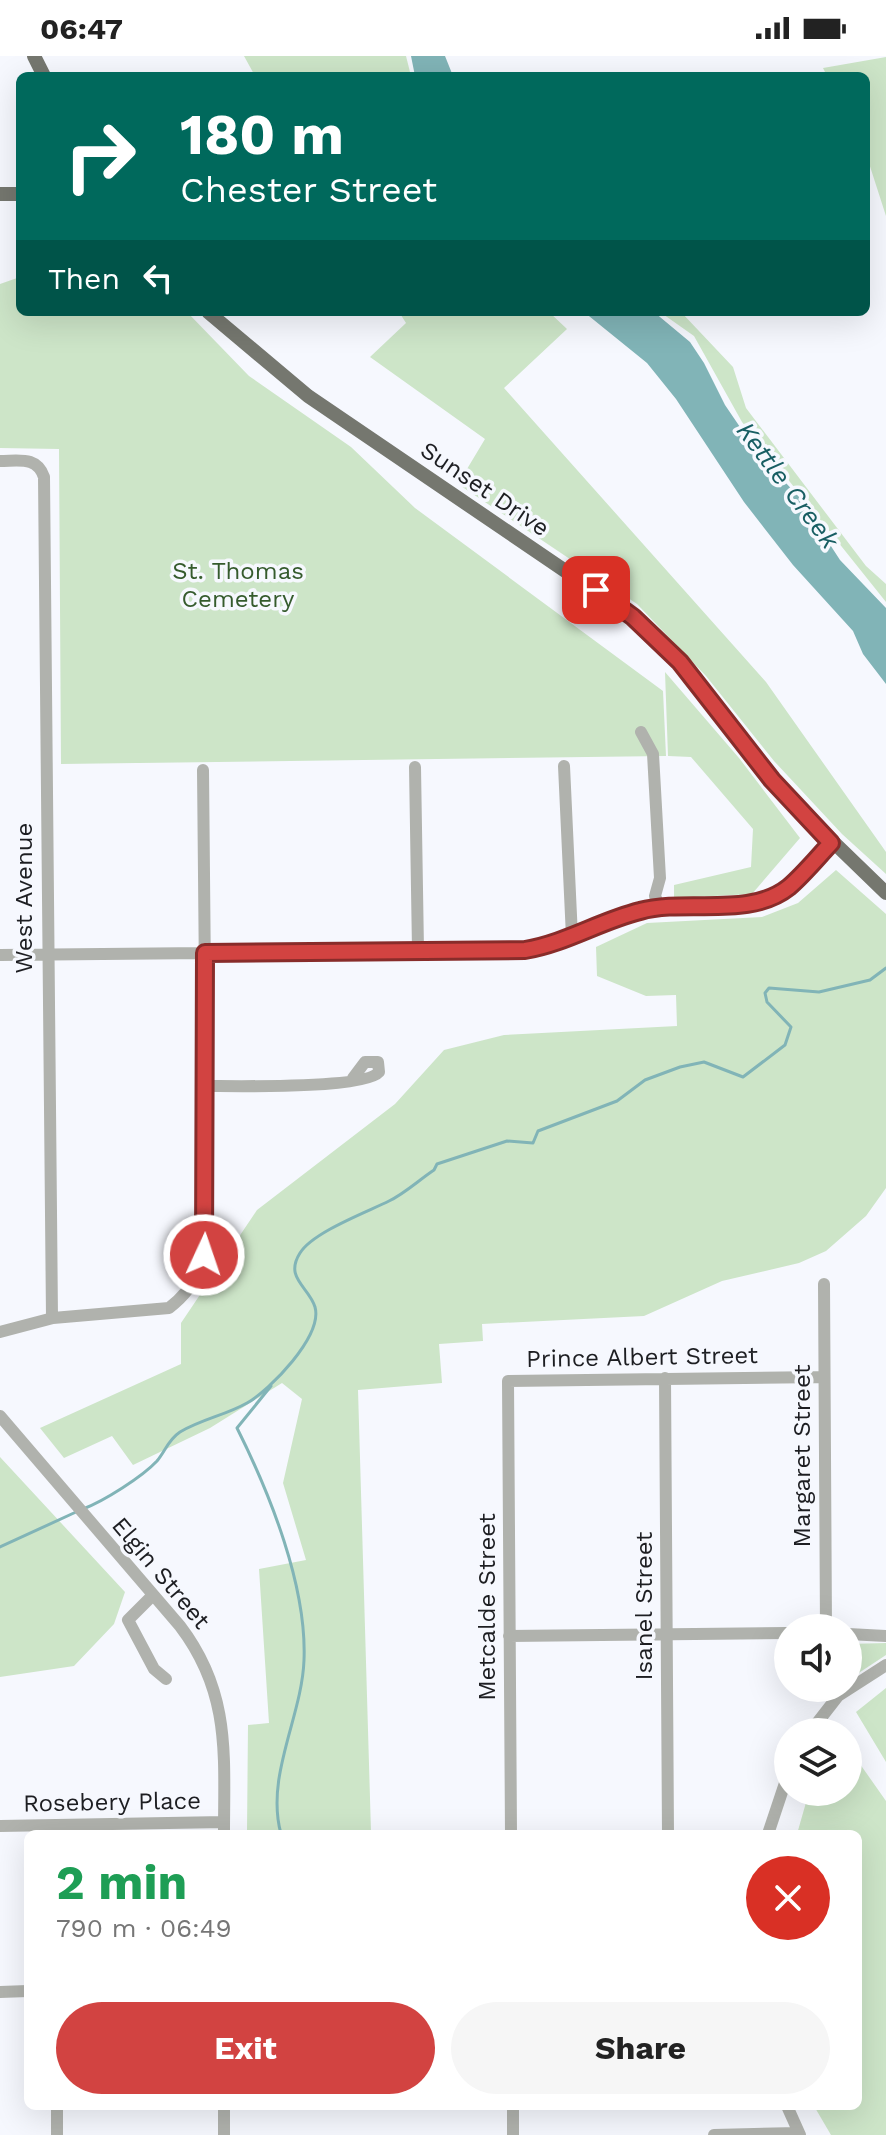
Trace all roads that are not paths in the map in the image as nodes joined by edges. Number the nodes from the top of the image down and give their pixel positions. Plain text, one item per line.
1 (212, 316) edge
2 (0, 461) edge
3 (641, 732) dead end
4 (564, 766) dead end
5 (415, 767) dead end
6 (203, 770) dead end
7 (831, 843) junction
8 (886, 893) edge
9 (659, 906) junction
10 (572, 937) junction
11 (418, 950) junction
12 (205, 953) junction
13 (0, 955) edge
14 (46, 955) junction
15 (353, 1078) dead end
16 (207, 1086) junction
17 (824, 1284) dead end
18 (52, 1318) junction
19 (0, 1332) edge
20 (824, 1377) junction
21 (665, 1378) junction
22 (508, 1381) joint
23 (0, 1416) edge
24 (153, 1595) junction
25 (826, 1614) edge
26 (774, 1633) edge
27 (666, 1634) junction
28 (862, 1635) edge
29 (509, 1636) junction
30 (886, 1636) edge
31 (886, 1665) edge
32 (166, 1679) dead end
33 (828, 1702) edge
34 (828, 1705) junction
35 (819, 1718) edge
36 (777, 1806) edge
37 (0, 1826) edge
38 (224, 1828) edge
39 (55, 1830) edge
40 (511, 1830) edge
41 (668, 1830) edge
42 (769, 1830) edge
43 (24, 1991) edge
44 (0, 1992) edge
45 (57, 2110) edge
46 (224, 2110) edge
47 (513, 2110) edge
48 (789, 2110) edge
49 (799, 2134) edge
50 (57, 2135) edge
51 (224, 2135) edge
52 (513, 2135) edge
53 (714, 2135) edge

1 - 7 main road, Sunset Drive
2 - 14 street, West Avenue
3 - 9 street
4 - 10 street
5 - 11 street
6 - 12 street
7 - 8 main road, Sunset Drive
7 - 9 street
9 - 10 street
10 - 11 street
11 - 12 street
12 - 14 street
12 - 16 street
13 - 14 street
14 - 18 street, West Avenue
15 - 16 street
16 - 18 street
17 - 20 street, Margaret Street
18 - 19 street
20 - 21 street, Prince Albert Street
20 - 25 street, Margaret Street
21 - 22 street, Prince Albert Street
21 - 27 street, Isanel Street
22 - 29 street, Metcalde Street
23 - 24 street, Elgin Street
24 - 32 street
24 - 38 street, Elgin Street
26 - 27 street
27 - 29 street
27 - 41 street, Isanel Street
28 - 30 street
29 - 40 street, Metcalde Street
31 - 34 street
33 - 34 street
34 - 35 street
36 - 42 street
37 - 39 street, Rosebery Place
38 - 39 street, Rosebery Place
43 - 44 street
45 - 50 street
46 - 51 street
47 - 52 street
48 - 49 street
49 - 53 street

